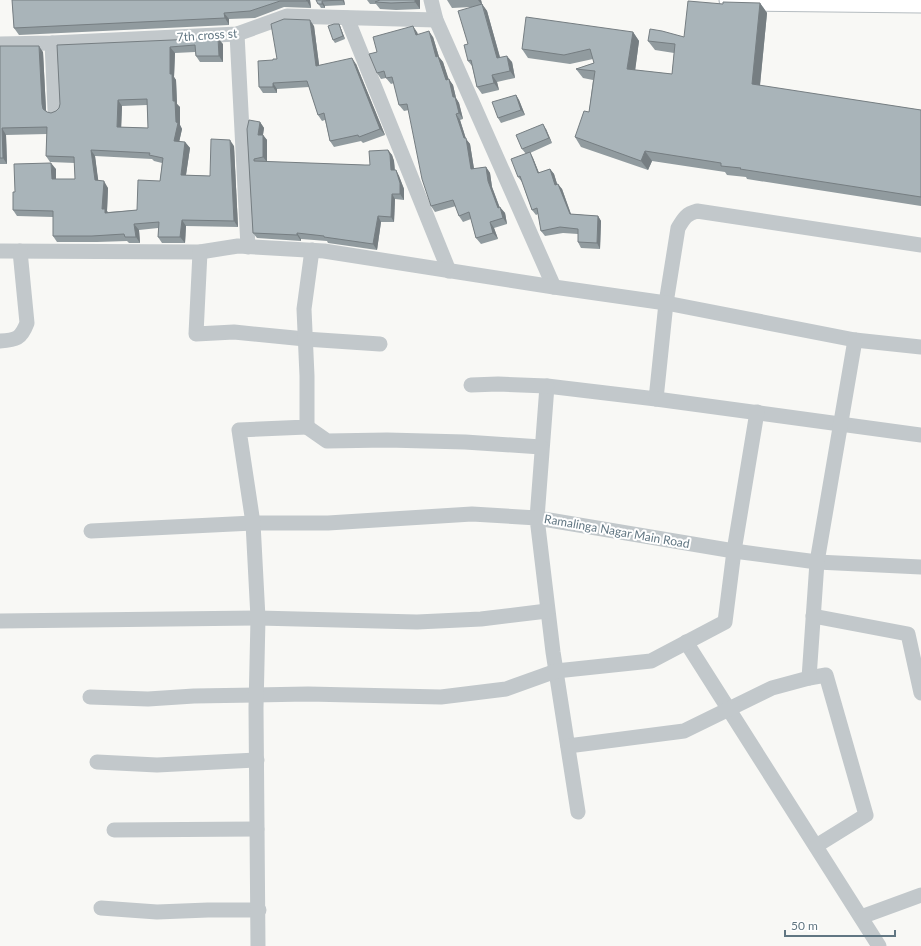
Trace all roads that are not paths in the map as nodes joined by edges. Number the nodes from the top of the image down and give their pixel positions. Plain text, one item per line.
1 (431, 0) edge
2 (730, 0) edge
3 (921, 2) edge
4 (347, 18) junction
5 (436, 20) junction
6 (237, 34) junction
7 (52, 43) junction
8 (0, 44) edge
9 (55, 110) edge
10 (921, 245) edge
11 (248, 247) junction
12 (312, 250) junction
13 (0, 251) edge
14 (20, 251) junction
15 (200, 252) junction
16 (449, 271) junction
17 (554, 288) junction
18 (666, 303) junction
19 (305, 339) junction
20 (855, 340) junction
21 (0, 341) edge
22 (380, 344) dead end
23 (921, 347) edge
24 (471, 385) dead end
25 (547, 386) junction
26 (656, 399) junction
27 (757, 412) junction
28 (840, 424) junction
29 (307, 427) junction
30 (921, 435) edge
31 (541, 447) junction
32 (537, 518) junction
33 (252, 523) junction
34 (91, 531) dead end
35 (734, 551) junction
36 (817, 562) junction
37 (921, 567) edge
38 (548, 611) junction
39 (812, 616) junction
40 (258, 618) junction
41 (0, 621) edge
42 (686, 642) junction
43 (918, 665) edge
44 (556, 672) junction
45 (809, 678) junction
46 (921, 693) edge
47 (257, 695) junction
48 (90, 697) dead end
49 (729, 709) junction
50 (568, 746) junction
51 (257, 760) junction
52 (97, 762) dead end
53 (578, 812) dead end
54 (257, 829) junction
55 (114, 830) dead end
56 (816, 846) junction
57 (921, 895) edge
58 (100, 908) dead end
59 (259, 910) junction
60 (861, 917) junction
61 (258, 946) edge
62 (879, 946) edge

1 - 5 street
2 - 3 main road
4 - 5 street, 7th cross st
4 - 6 street, 7th cross st
4 - 16 street
5 - 17 street
6 - 7 street, 7th cross st
6 - 11 street
7 - 8 street, 7th cross st
7 - 9 street
10 - 18 street
11 - 12 street
11 - 15 street
12 - 16 street
12 - 19 street
13 - 14 street
14 - 15 street
14 - 21 street
15 - 19 street
16 - 17 street
17 - 18 street
18 - 20 street
18 - 26 street
19 - 22 street
19 - 29 street
20 - 23 street
20 - 28 street
24 - 25 street
25 - 26 street
25 - 31 street, Ramalinga Nagar Main Road
26 - 27 street
27 - 28 street
27 - 35 street
28 - 30 street
28 - 36 street
29 - 31 street
29 - 33 street
31 - 32 street, Ramalinga Nagar Main Road
32 - 33 street
32 - 35 street, Ramalinga Nagar Main Road
32 - 38 street
33 - 34 street
33 - 40 street
35 - 36 street, Ramalinga Nagar Main Road
35 - 42 street
36 - 37 street, Ramalinga Nagar Main Road
36 - 39 street
38 - 40 street
38 - 44 street
39 - 43 street
39 - 45 street
40 - 41 street
40 - 47 street
42 - 44 street
42 - 49 street
43 - 46 street
44 - 47 street
44 - 50 street
45 - 49 street
45 - 56 street
47 - 48 street
47 - 51 street
49 - 50 street
49 - 56 street
50 - 53 street
51 - 52 street
51 - 54 street
54 - 55 street
54 - 59 street
56 - 60 street
57 - 60 street
58 - 59 street
59 - 61 street
60 - 62 street

